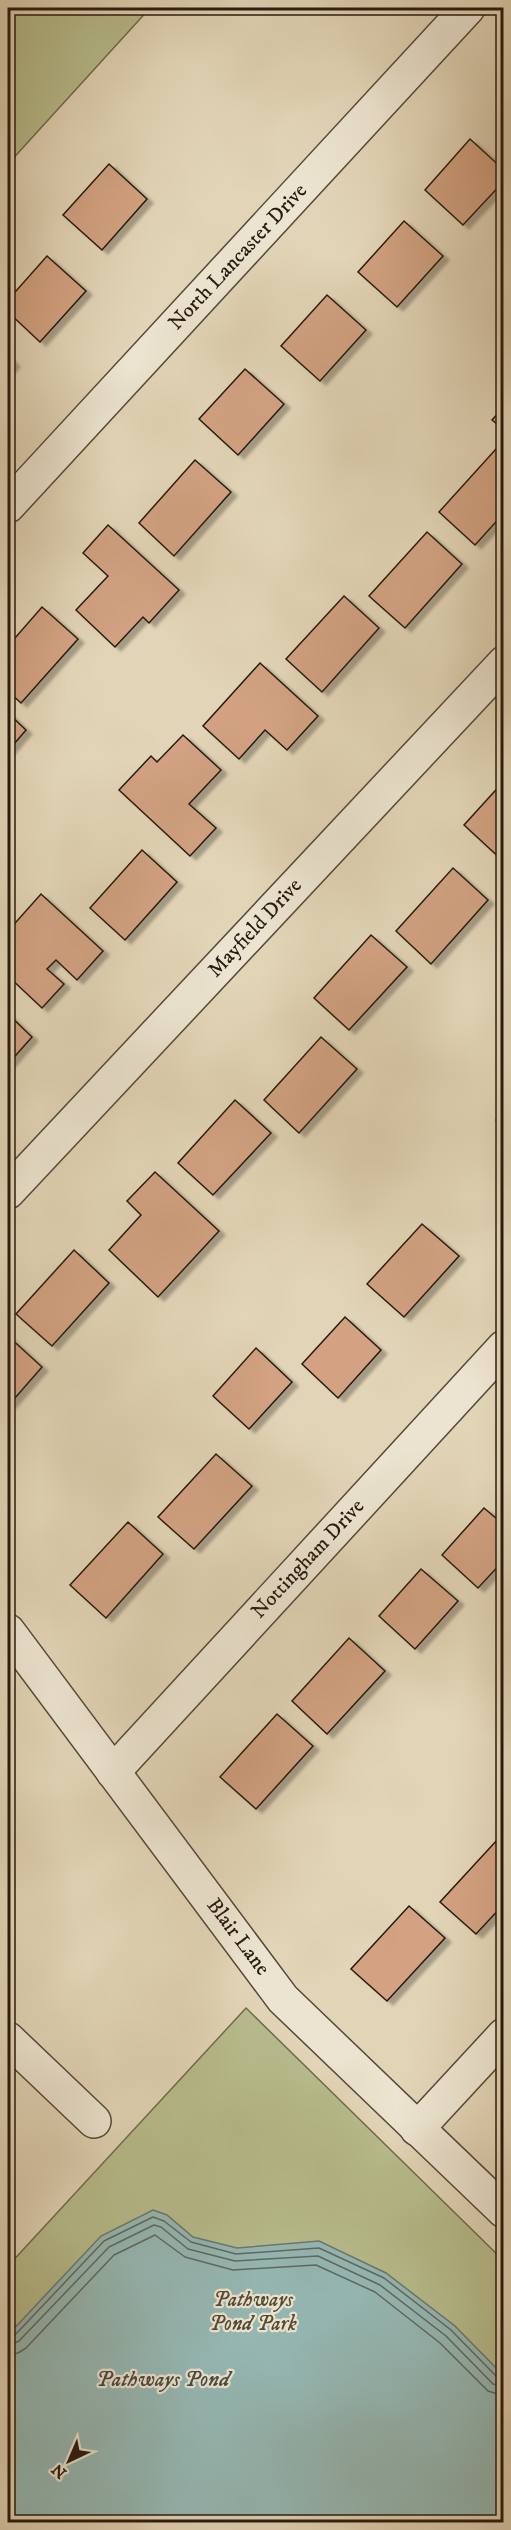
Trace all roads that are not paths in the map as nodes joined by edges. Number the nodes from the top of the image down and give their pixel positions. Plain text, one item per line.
1 (468, 8) edge
2 (8, 506) edge
3 (504, 663) edge
4 (8, 1192) edge
5 (504, 1347) edge
6 (8, 1631) edge
7 (113, 1772) junction
8 (504, 2036) edge
9 (8, 2039) edge
10 (94, 2121) dead end
11 (417, 2129) junction
12 (504, 2211) edge

1 - 2 street, North Lancaster Drive
3 - 4 street, Mayfield Drive
5 - 7 street, Nottingham Drive
6 - 7 street, Blair Lane
7 - 11 street, Blair Lane
8 - 11 street
9 - 10 street
11 - 12 street, Blair Lane

